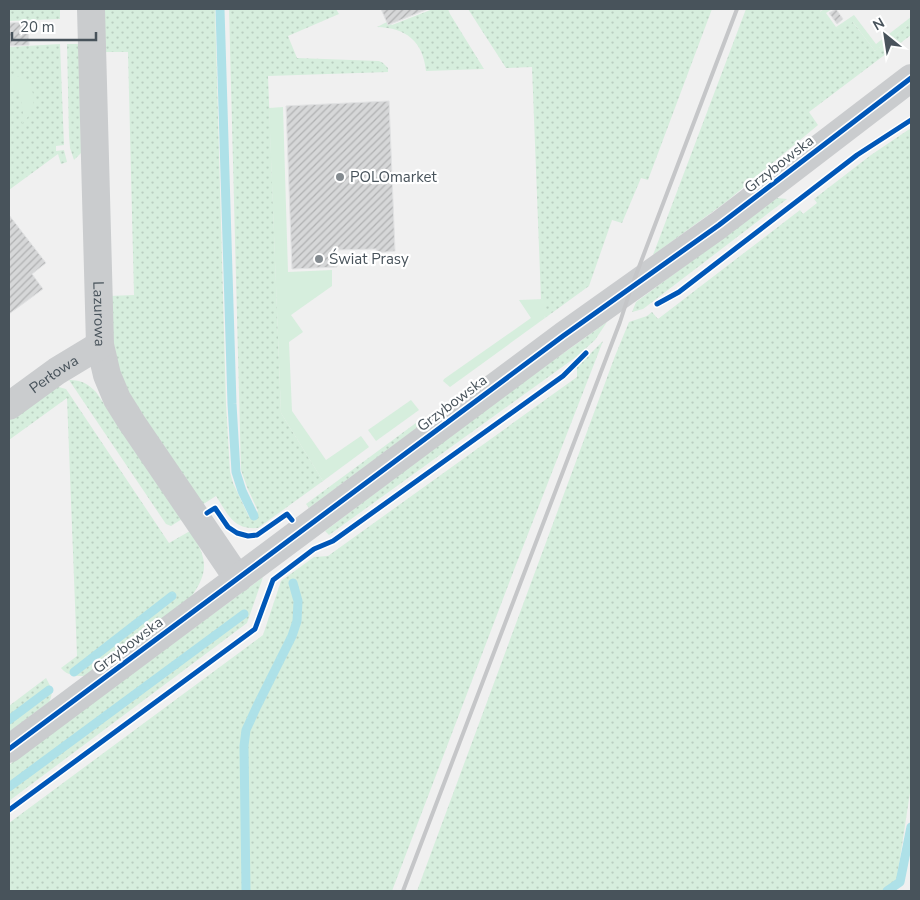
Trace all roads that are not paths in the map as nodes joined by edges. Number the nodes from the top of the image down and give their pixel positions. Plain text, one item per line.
1 (91, 9) edge
2 (911, 78) edge
3 (100, 345) junction
4 (9, 406) edge
5 (238, 579) junction
6 (9, 749) edge

1 - 3 street, Lazurowa
2 - 5 street, Grzybowska
3 - 4 street, Perłowa
3 - 5 street, Lazurowa
5 - 6 street, Grzybowska

